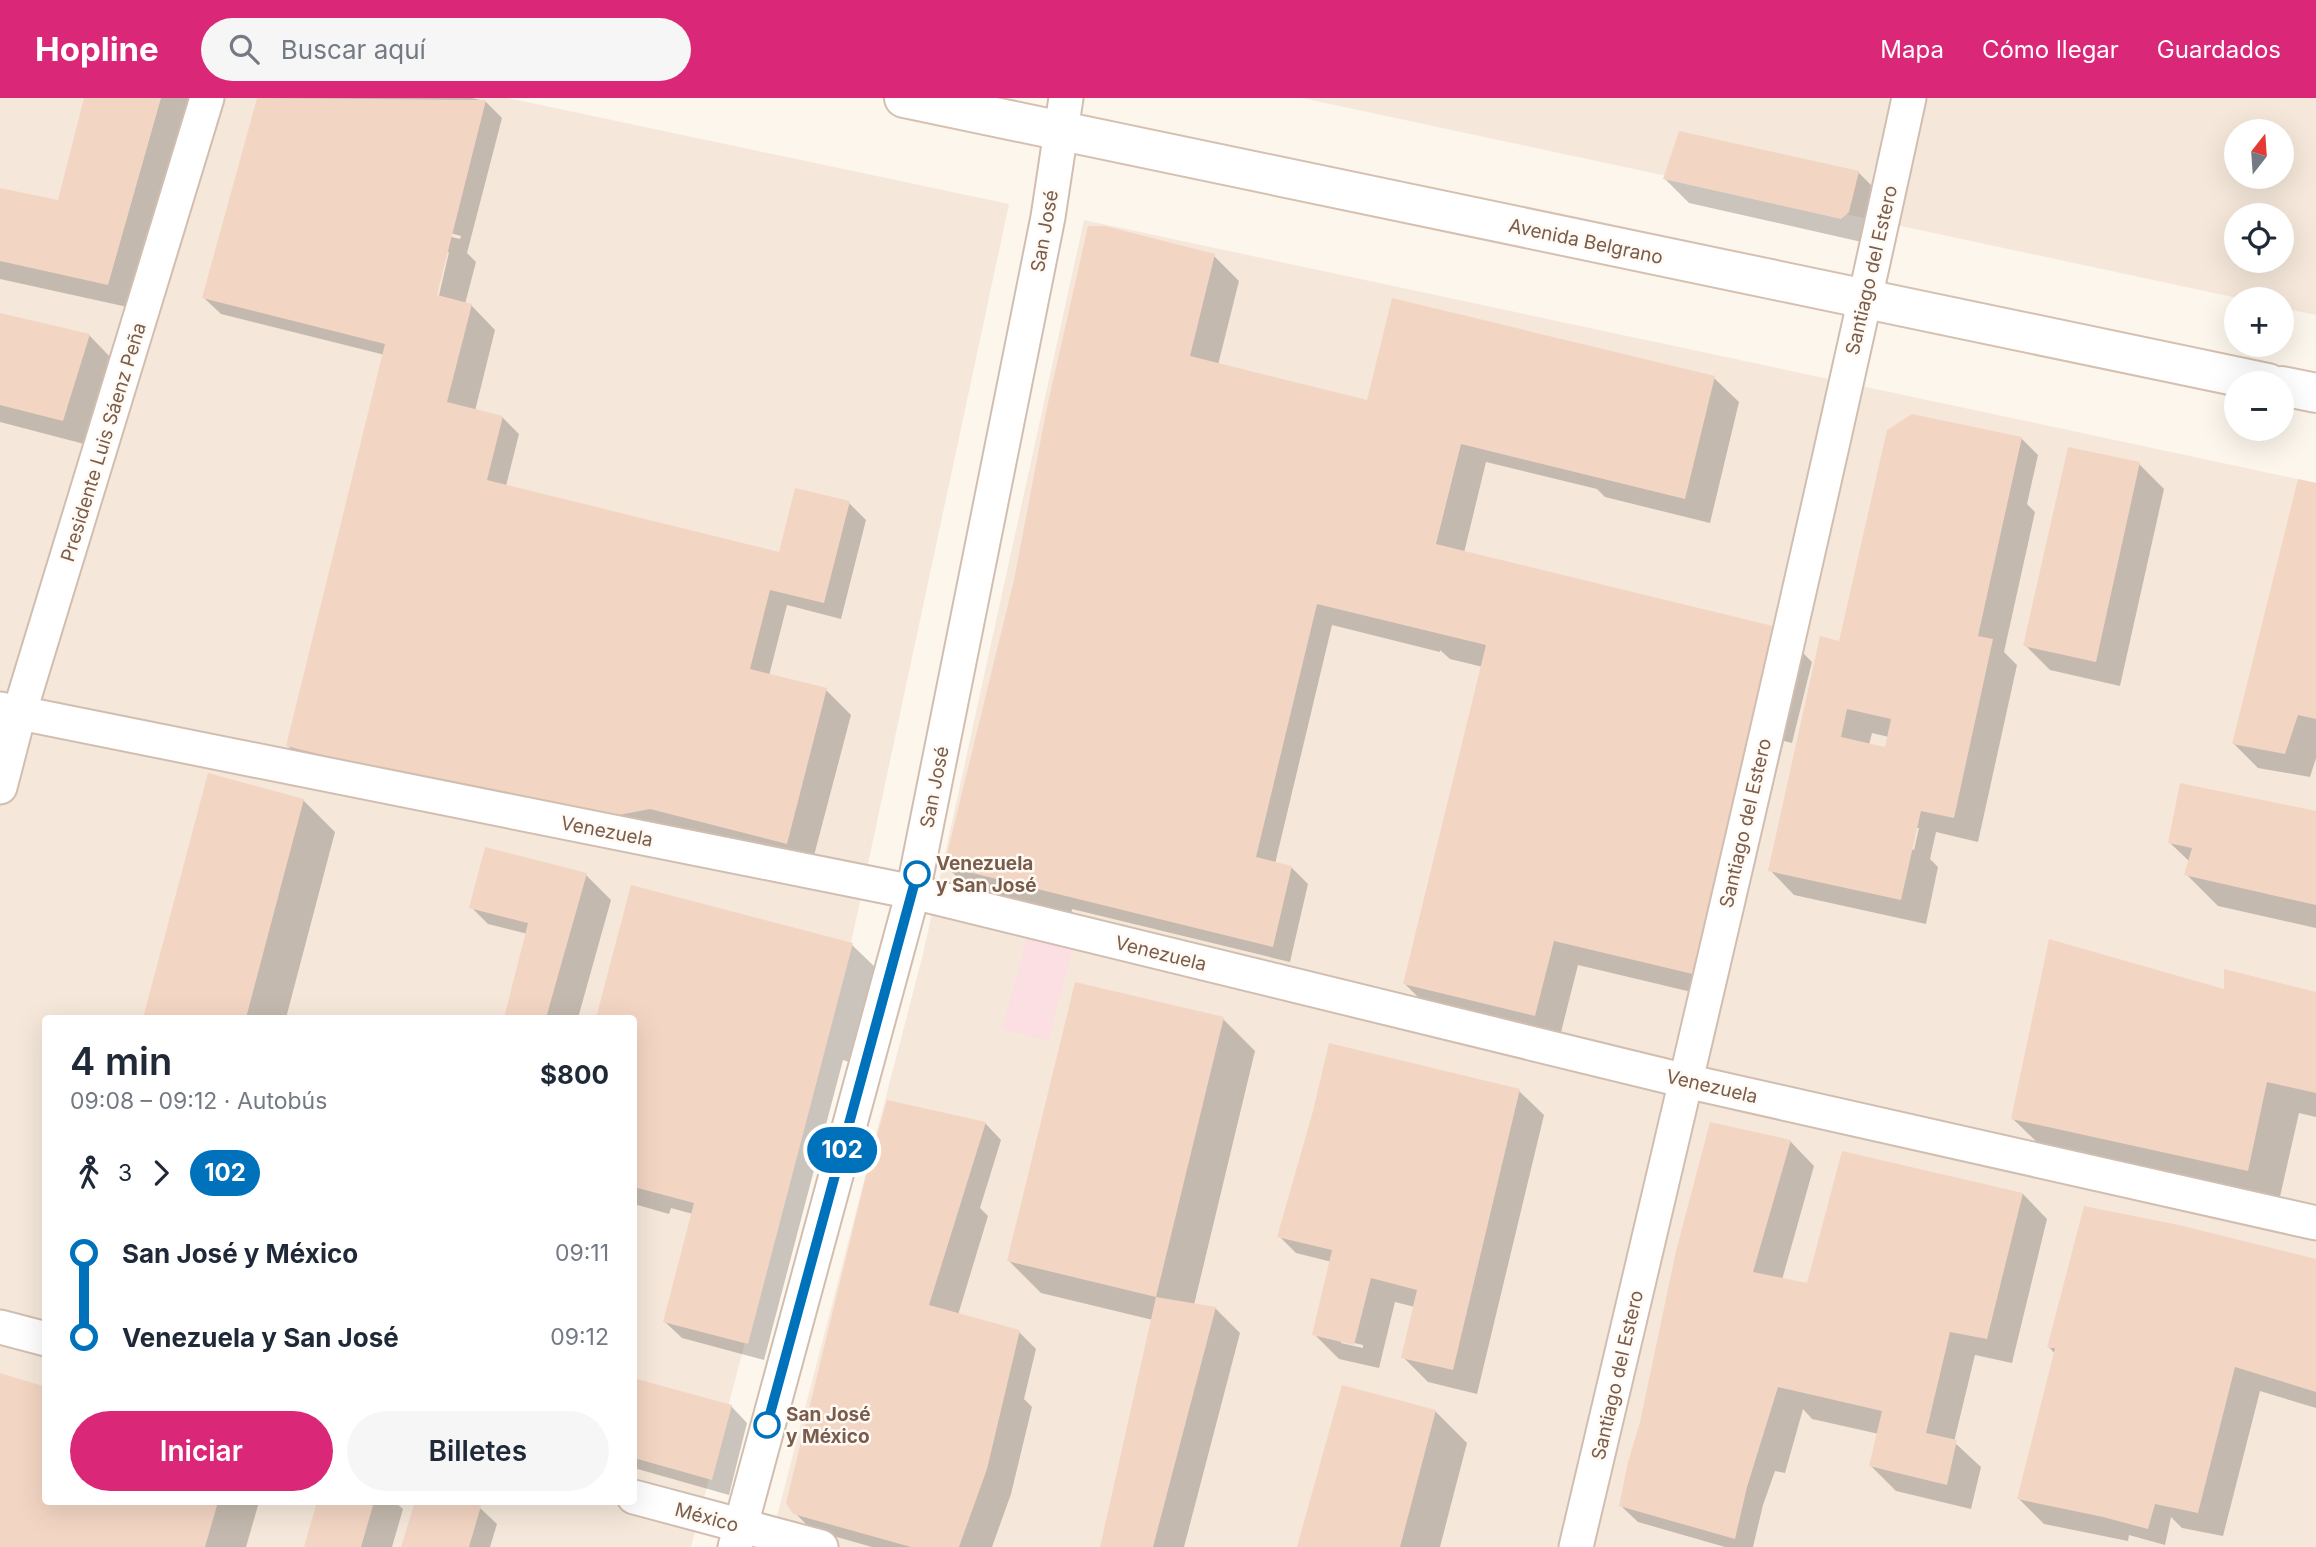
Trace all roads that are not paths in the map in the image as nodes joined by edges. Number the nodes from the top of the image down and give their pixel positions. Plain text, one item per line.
1 (207, 98) edge
2 (904, 98) edge
3 (1909, 98) edge
4 (1063, 115) edge
5 (1865, 299) junction
6 (2224, 374) edge
7 (2294, 388) edge
8 (2316, 393) edge
9 (10, 712) edge
10 (0, 787) edge
11 (913, 892) junction
12 (1686, 1081) junction
13 (2316, 1223) edge
14 (0, 1327) edge
15 (42, 1338) edge
16 (637, 1498) edge
17 (738, 1536) edge
18 (821, 1547) edge
19 (1576, 1547) edge

1 - 9 street, Presidente Luis Sáenz Peña
2 - 4 main road, Avenida Belgrano
3 - 5 street, Santiago del Estero
4 - 5 main road, Avenida Belgrano
4 - 11 street, San José
5 - 6 main road, Avenida Belgrano
5 - 12 street, Santiago del Estero
7 - 8 main road
9 - 10 street, Presidente Luis Sáenz Peña
9 - 11 street, Venezuela
11 - 12 street, Venezuela
11 - 17 street, San José
12 - 13 street, Venezuela
12 - 19 street, Santiago del Estero
14 - 15 street
16 - 17 street, México
17 - 18 street, México

